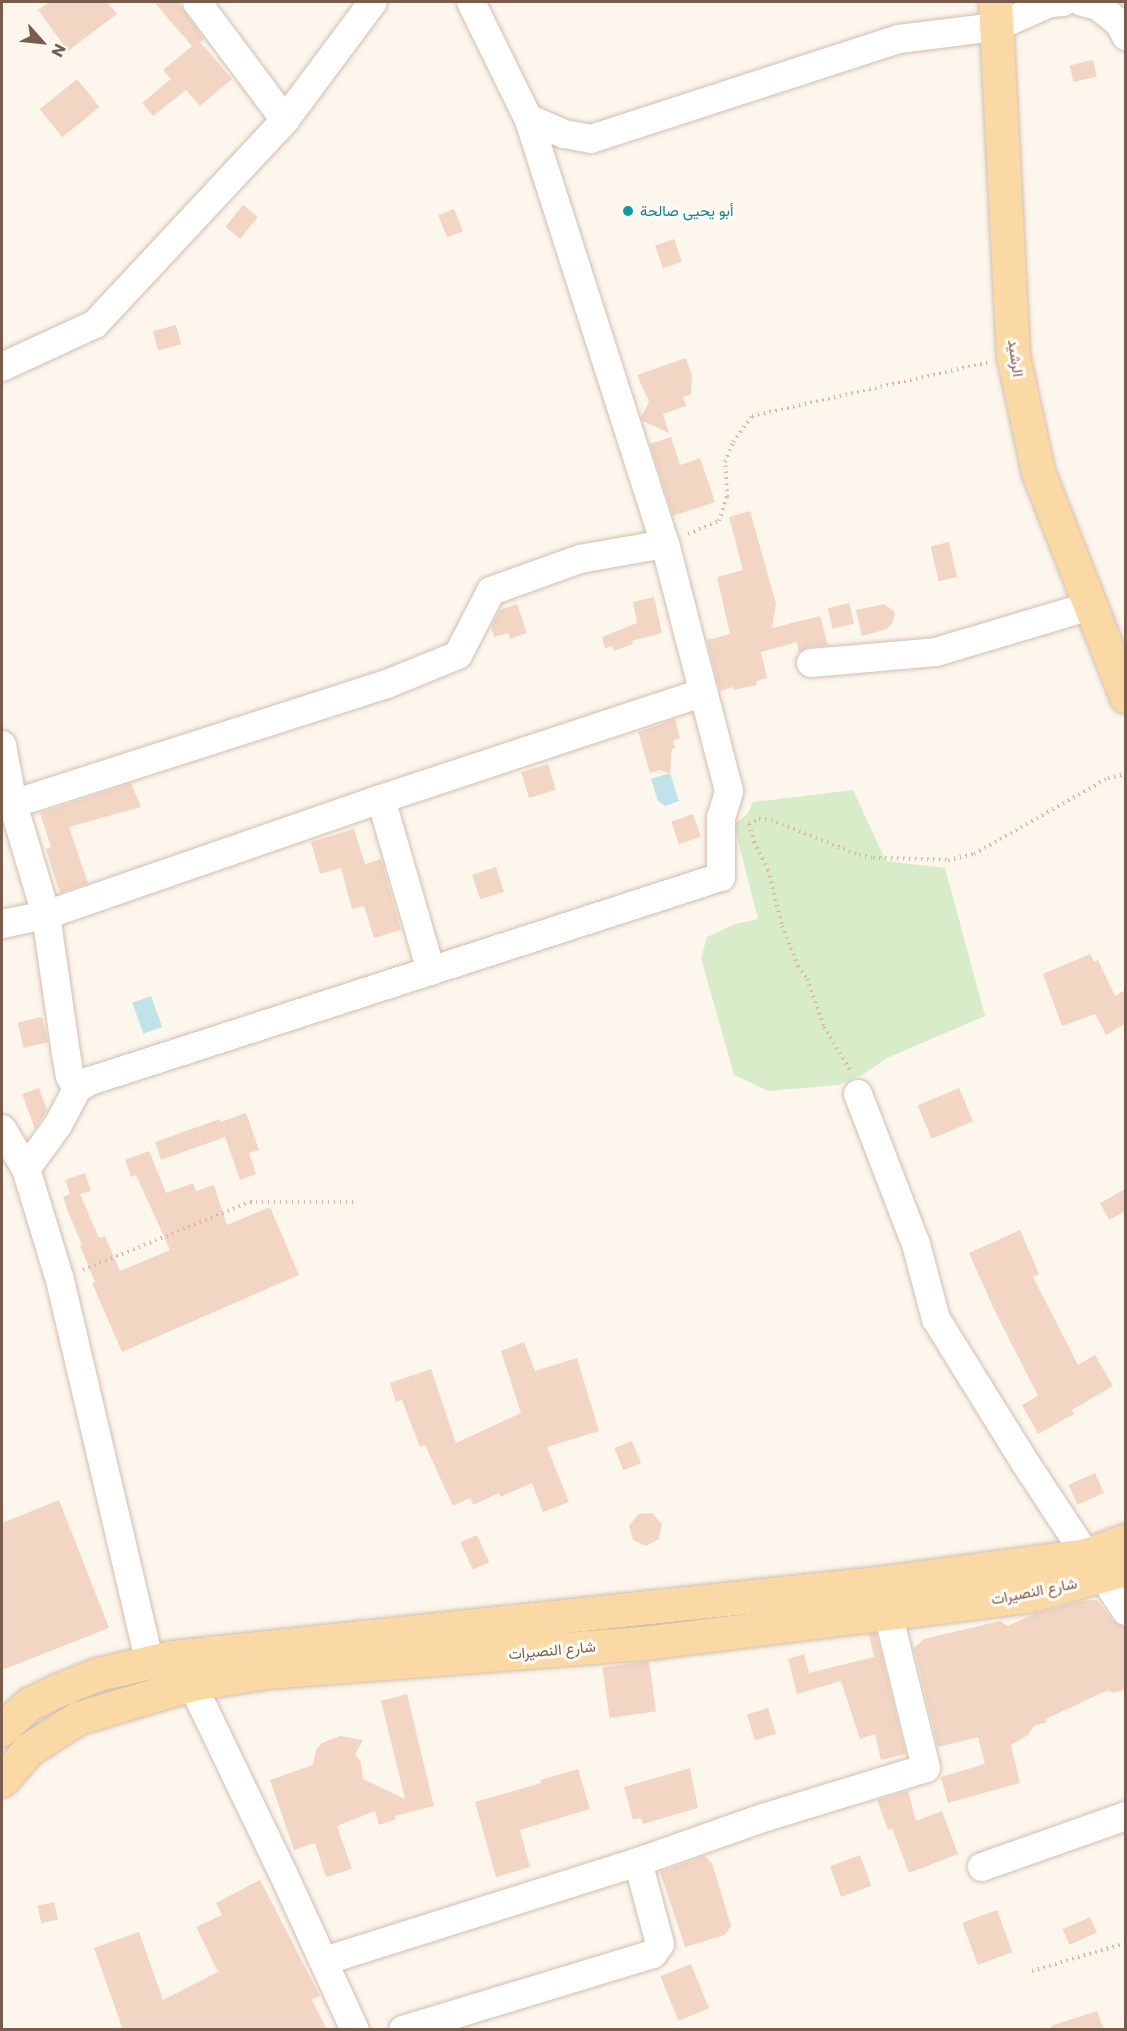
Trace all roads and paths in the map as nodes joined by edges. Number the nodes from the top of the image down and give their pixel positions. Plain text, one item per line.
1 (197, 2) edge
2 (374, 2) edge
3 (471, 2) edge
4 (1063, 2) edge
5 (1082, 2) edge
6 (995, 14) edge
7 (1125, 36) edge
8 (528, 117) junction
9 (285, 120) junction
10 (1013, 356) junction
11 (2, 367) edge
12 (665, 544) junction
13 (1090, 606) junction
14 (811, 663) dead end
15 (702, 693) junction
16 (1125, 696) edge
17 (2, 745) edge
18 (1125, 774) edge
19 (729, 791) junction
20 (381, 799) junction
21 (13, 804) junction
22 (749, 824) junction
23 (46, 915) junction
24 (2, 924) edge
25 (431, 971) junction
26 (77, 1089) junction
27 (858, 1094) joint
28 (2, 1129) edge
29 (26, 1168) junction
30 (356, 1202) dead end
31 (60, 1280) junction
32 (1125, 1540) edge
33 (1105, 1567) edge
34 (1125, 1611) edge
35 (888, 1613) junction
36 (150, 1663) junction
37 (192, 1684) junction
38 (2, 1729) edge
39 (2, 1780) edge
40 (1125, 1816) edge
41 (638, 1862) junction
42 (981, 1867) dead end
43 (1125, 1943) edge
44 (324, 1961) junction
45 (1032, 1971) dead end
46 (355, 2030) edge
47 (403, 2030) edge

1 - 9 street
2 - 9 street
3 - 8 street
4 - 6 street
5 - 7 street
6 - 8 street
6 - 10 main road, الرشيد
8 - 12 street
9 - 11 street
10 - 12 path
10 - 13 main road, الرشيد
12 - 15 street
12 - 21 street
13 - 14 street
13 - 16 main road, الرشيد
15 - 19 street
15 - 20 street
17 - 21 street
18 - 22 path
19 - 22 path
19 - 25 street
20 - 23 street
20 - 25 street
21 - 23 street
22 - 27 path
23 - 24 street
23 - 26 street
25 - 26 street
26 - 29 street
27 - 33 street
28 - 29 street
29 - 31 street
30 - 31 path
31 - 36 street
32 - 33 main road, شارع النصيرات
33 - 34 street
33 - 35 main road, شارع النصيرات
33 - 36 main road, شارع النصيرات
35 - 37 main road, شارع النصيرات
35 - 41 street
36 - 38 main road, شارع النصيرات
37 - 39 main road, شارع النصيرات
37 - 44 street
40 - 42 street
41 - 44 street
41 - 47 street
43 - 45 path
44 - 46 street

